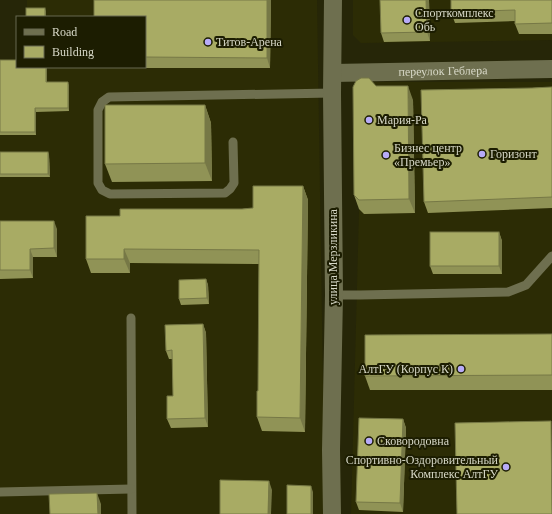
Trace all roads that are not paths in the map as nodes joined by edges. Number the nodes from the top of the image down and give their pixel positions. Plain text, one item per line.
1 (333, 0) edge
2 (552, 69) edge
3 (333, 73) junction
4 (332, 92) junction
5 (234, 142) dead end
6 (552, 256) edge
7 (334, 295) junction
8 (131, 318) dead end
9 (131, 489) junction
10 (0, 492) edge
11 (132, 514) edge
12 (332, 514) edge

1 - 3 street, улица Мерзликина
2 - 3 street, переулок Геблера
3 - 4 street, улица Мерзликина
4 - 5 lane
4 - 7 street, улица Мерзликина
6 - 7 lane
7 - 12 street, улица Мерзликина
8 - 9 lane
9 - 10 lane
9 - 11 lane

